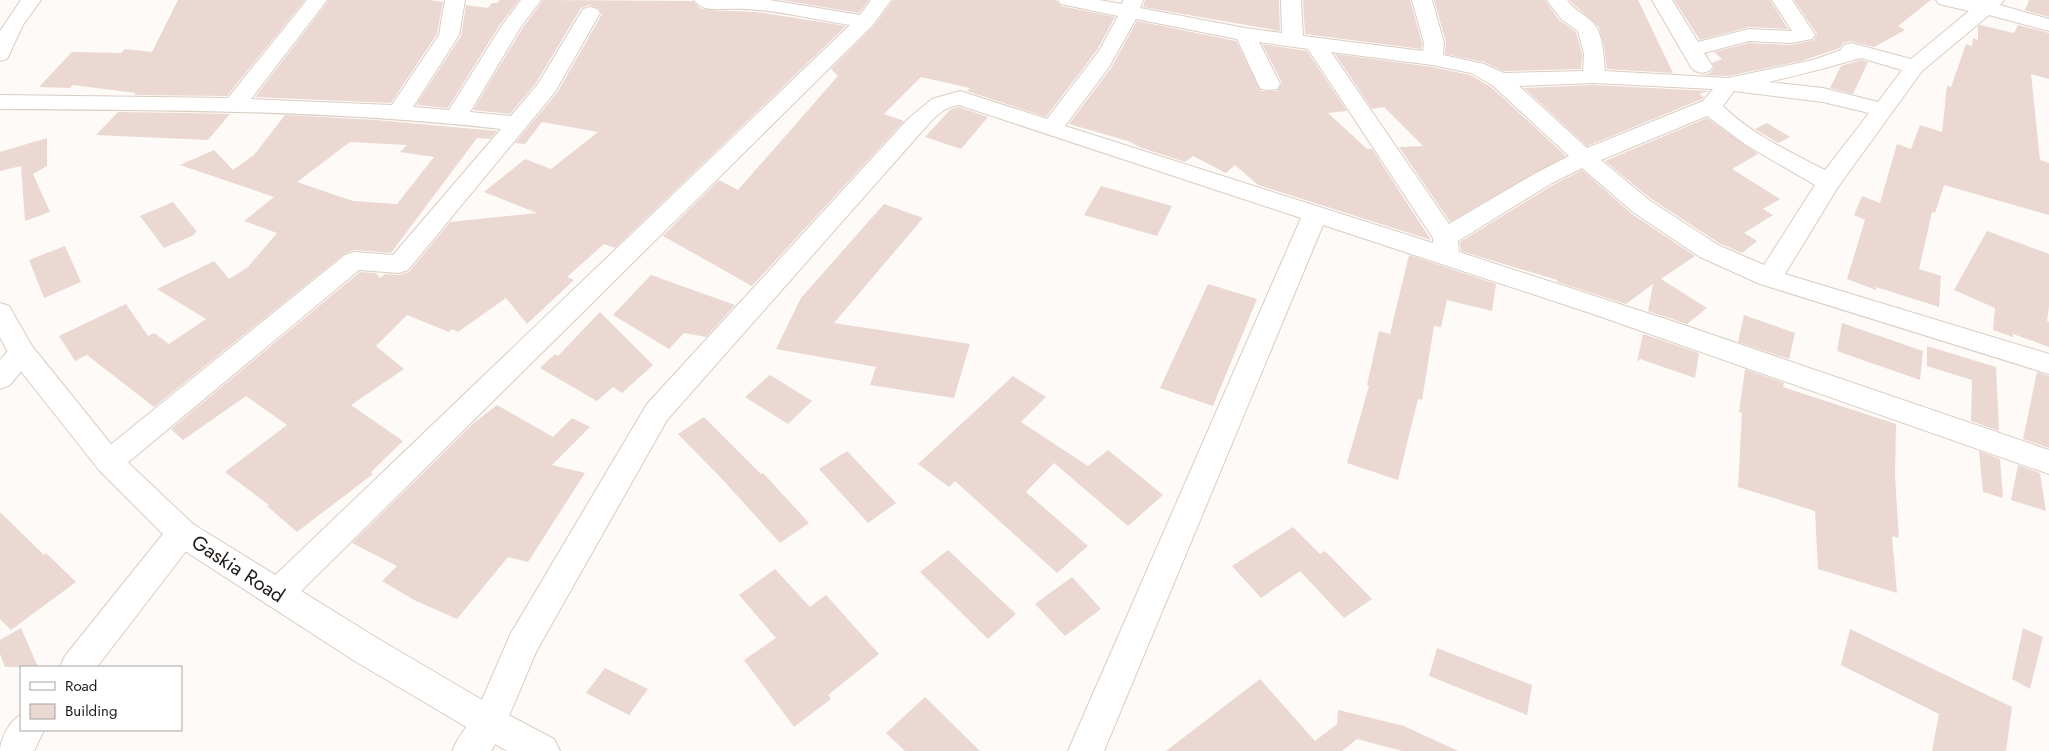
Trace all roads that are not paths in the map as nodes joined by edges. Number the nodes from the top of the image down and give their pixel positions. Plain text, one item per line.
1 (32, 0) edge
2 (316, 0) edge
3 (455, 0) edge
4 (531, 0) edge
5 (704, 0) edge
6 (881, 0) edge
7 (1068, 0) edge
8 (1291, 0) edge
9 (1422, 0) edge
10 (1557, 0) edge
11 (1662, 0) edge
12 (1782, 0) edge
13 (1946, 0) edge
14 (1990, 4) edge
15 (1131, 6) edge
16 (590, 13) dead end
17 (865, 22) junction
18 (2049, 25) edge
19 (1245, 34) junction
20 (1293, 40) junction
21 (1315, 43) junction
22 (1693, 50) junction
23 (0, 55) edge
24 (1432, 59) junction
25 (1915, 67) junction
26 (1594, 77) junction
27 (1500, 80) junction
28 (1719, 83) junction
29 (1269, 84) dead end
30 (0, 102) edge
31 (236, 104) junction
32 (1711, 106) junction
33 (1883, 110) junction
34 (398, 112) junction
35 (456, 117) junction
36 (517, 124) junction
37 (1051, 129) junction
38 (1584, 158) junction
39 (1829, 182) junction
40 (1315, 215) junction
41 (1446, 247) junction
42 (1769, 278) junction
43 (0, 313) edge
44 (22, 353) junction
45 (2049, 364) edge
46 (0, 378) edge
47 (109, 462) junction
48 (2049, 462) edge
49 (182, 533) junction
50 (277, 594) junction
51 (78, 666) edge
52 (489, 723) junction
53 (26, 731) edge
54 (15, 751) edge
55 (470, 751) edge
56 (542, 751) edge
57 (1086, 751) edge

1 - 23 street
2 - 31 street
3 - 34 street
4 - 35 street
5 - 17 street
6 - 17 street
7 - 15 street
8 - 20 street
9 - 24 street
10 - 26 street
11 - 22 street
12 - 22 street
13 - 14 street
14 - 18 street
14 - 25 street
15 - 19 street
15 - 37 street
16 - 36 street
17 - 50 street
19 - 20 street
19 - 29 street
20 - 21 street
21 - 24 street
21 - 41 street
22 - 28 street
24 - 27 street
25 - 28 street
25 - 33 street
26 - 27 street
26 - 28 street
27 - 38 street
28 - 32 street
28 - 33 street
30 - 31 street
31 - 34 street
32 - 38 street
32 - 39 street
33 - 39 street
34 - 35 street
35 - 36 street
36 - 47 street
37 - 40 street
37 - 52 street
38 - 41 street
38 - 42 street
39 - 42 street
40 - 41 street
40 - 57 street
41 - 48 street
42 - 45 street
43 - 44 street, Gaskia Road
44 - 46 street
44 - 47 street, Gaskia Road
47 - 49 street, Gaskia Road
49 - 50 street, Gaskia Road
49 - 51 street
50 - 52 street, Gaskia Road
52 - 55 street
52 - 56 street, Gaskia Road
53 - 54 street

